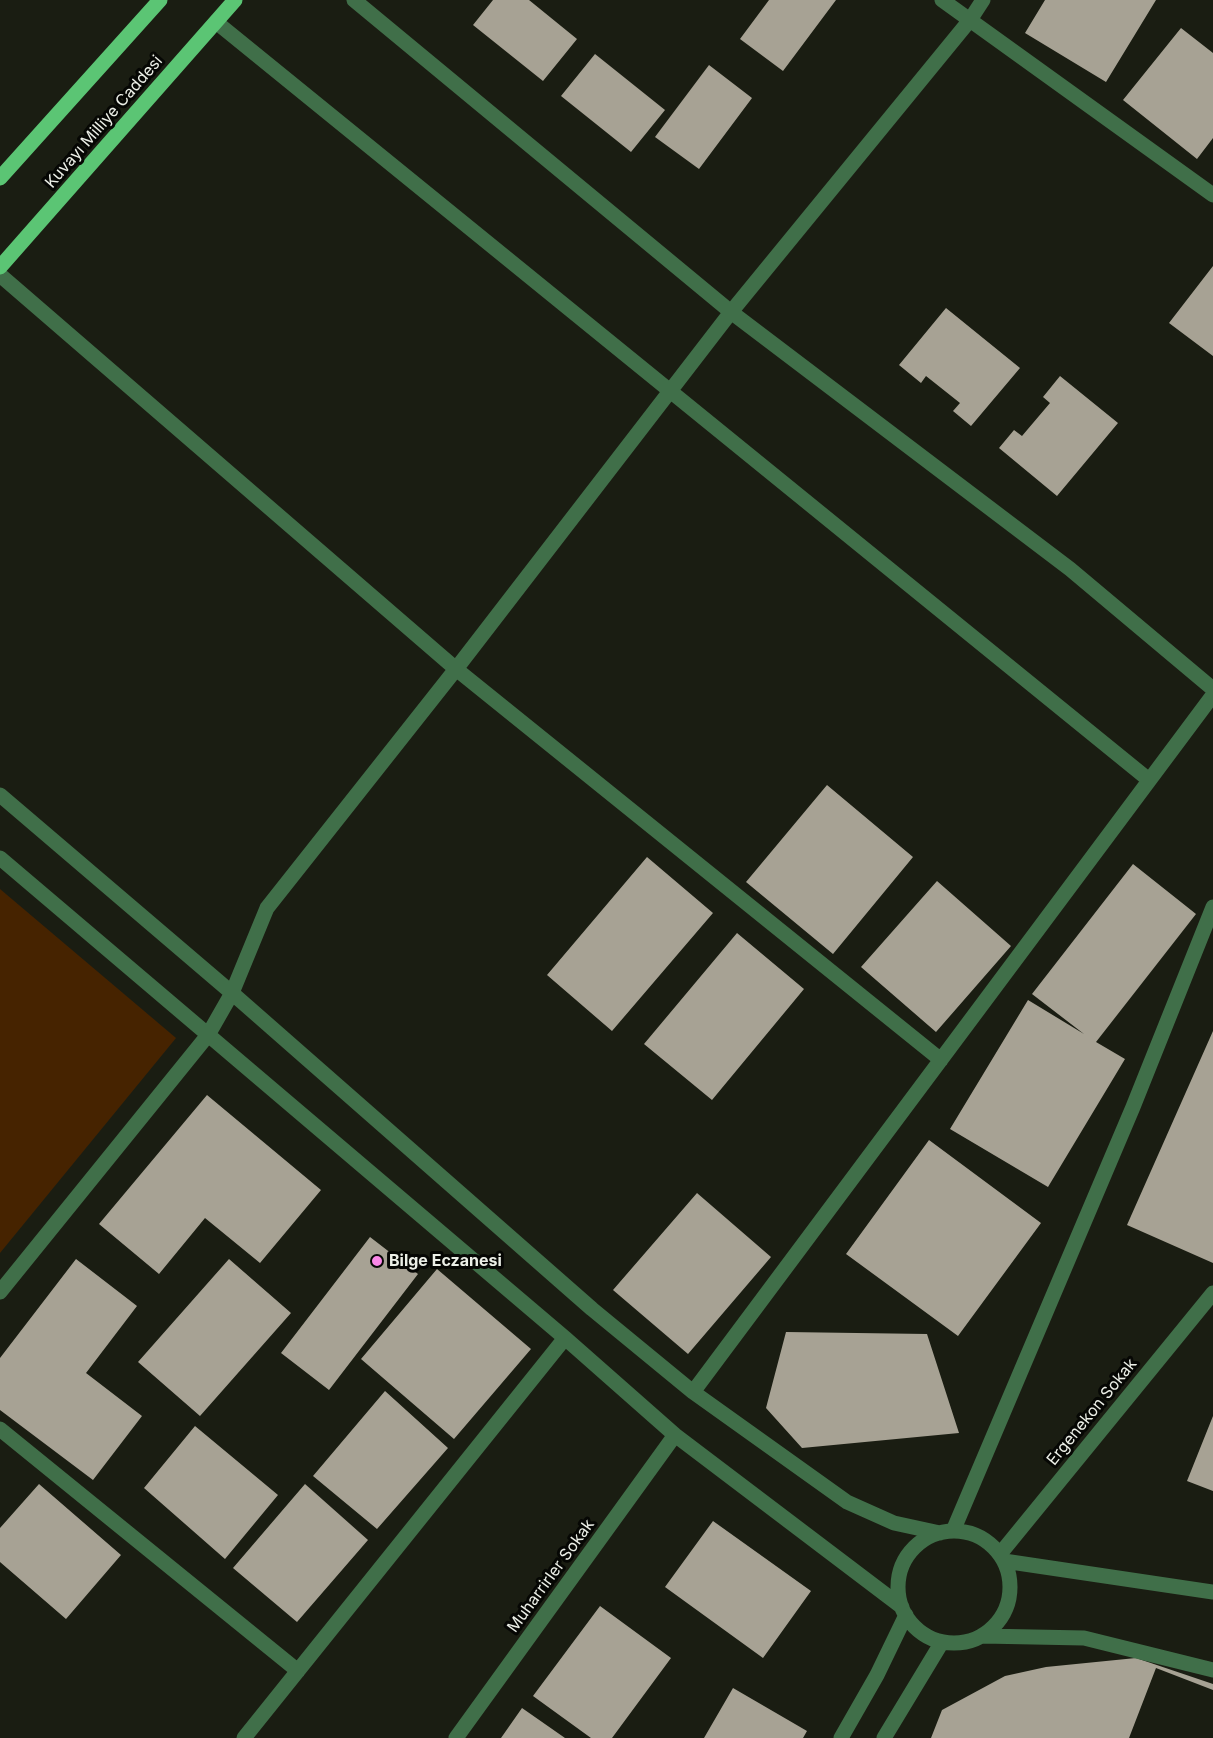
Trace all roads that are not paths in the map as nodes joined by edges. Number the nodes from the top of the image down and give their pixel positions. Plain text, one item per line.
1 (160, 0) edge
2 (235, 0) edge
3 (354, 0) edge
4 (942, 0) edge
5 (983, 0) edge
6 (970, 20) junction
7 (216, 22) junction
8 (0, 178) edge
9 (1213, 195) edge
10 (0, 267) edge
11 (0, 275) edge
12 (731, 312) junction
13 (670, 391) junction
14 (456, 669) junction
15 (1213, 689) edge
16 (1213, 694) edge
17 (1149, 780) junction
18 (0, 795) edge
19 (0, 858) edge
20 (1213, 907) edge
21 (232, 993) junction
22 (208, 1035) junction
23 (941, 1060) junction
24 (0, 1292) edge
25 (1213, 1293) edge
26 (565, 1338) junction
27 (693, 1392) junction
28 (0, 1429) edge
29 (675, 1435) junction
30 (946, 1532) junction
31 (1002, 1557) junction
32 (1213, 1592) edge
33 (904, 1611) junction
34 (983, 1635) junction
35 (942, 1642) junction
36 (1213, 1670) edge
37 (298, 1671) junction
38 (244, 1738) edge
39 (456, 1738) edge
40 (841, 1738) edge
41 (884, 1738) edge

1 - 8 main road
2 - 7 main road, Kuvayı Milliye Caddesi
3 - 12 street
4 - 6 street
5 - 6 street
6 - 9 street
6 - 12 street
7 - 10 main road, Kuvayı Milliye Caddesi
7 - 13 street
11 - 14 street
12 - 13 street
12 - 15 street
13 - 14 street
13 - 17 street
14 - 21 street
14 - 23 street
16 - 17 street
17 - 23 street
18 - 21 street
19 - 22 street
20 - 30 street
21 - 22 street
21 - 27 street
22 - 24 street
22 - 26 street
23 - 27 street
25 - 31 street, Ergenekon Sokak
26 - 29 street
26 - 37 street
27 - 30 street
28 - 37 street
29 - 33 street
29 - 39 street, Muharrirler Sokak
30 - 31 street
30 - 33 street
31 - 32 street
31 - 34 street
33 - 35 street
33 - 40 street
34 - 35 street
34 - 36 street
35 - 41 street
37 - 38 street

